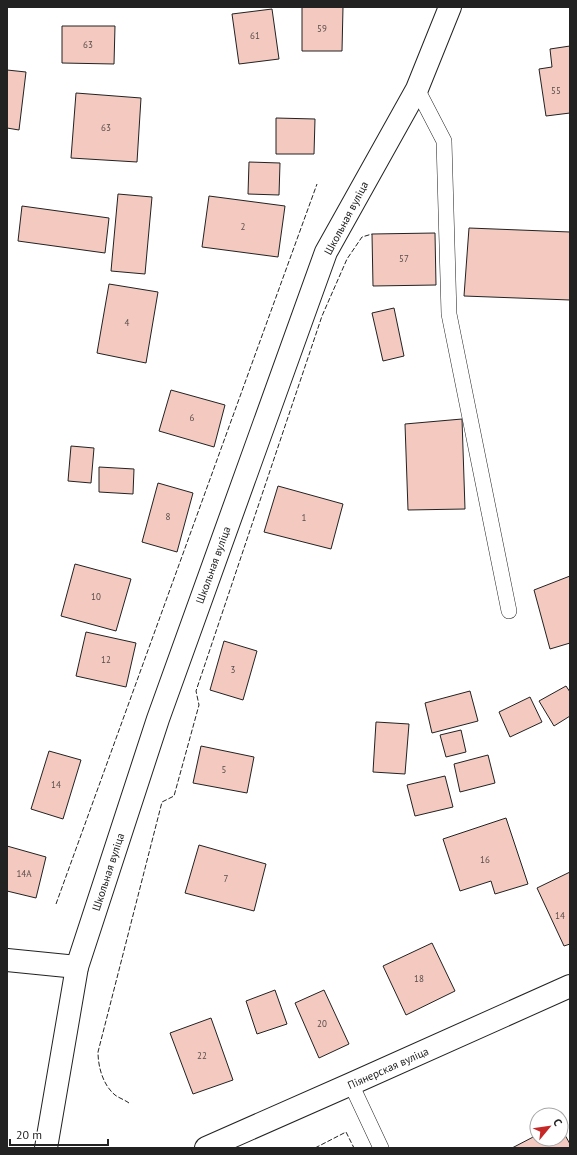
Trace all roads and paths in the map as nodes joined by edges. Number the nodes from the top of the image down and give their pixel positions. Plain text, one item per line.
1 (450, 7) edge
2 (417, 90) junction
3 (509, 611) dead end
4 (7, 960) edge
5 (77, 967) junction
6 (570, 986) edge
7 (351, 1084) junction
8 (46, 1148) edge
9 (206, 1148) edge
10 (381, 1148) edge

1 - 2 street, Школьная вуліца
2 - 3 lane
2 - 5 street, Школьная вуліца
4 - 5 street
5 - 8 street, Школьная вуліца
6 - 7 street, Піянерская вуліца
7 - 9 street, Піянерская вуліца
7 - 10 lane

